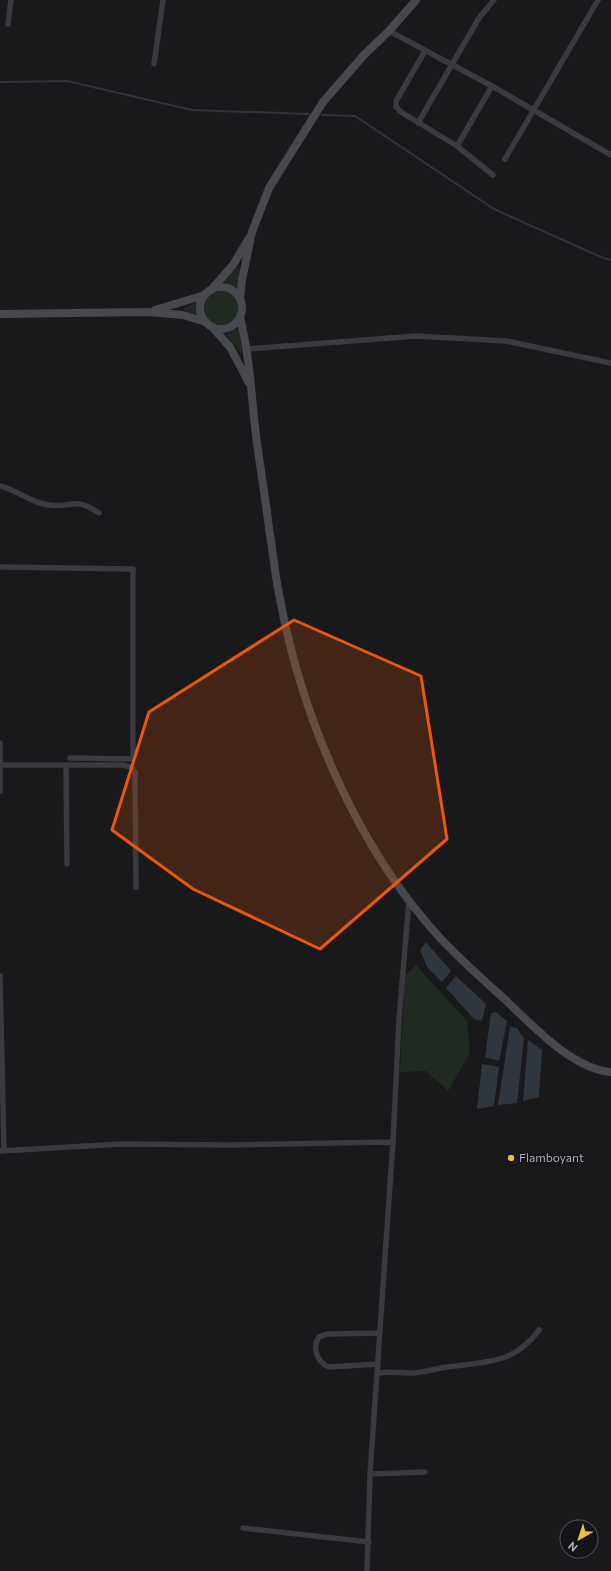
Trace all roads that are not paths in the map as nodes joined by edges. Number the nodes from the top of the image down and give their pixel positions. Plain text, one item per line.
1 (12, 0) edge
2 (163, 0) edge
3 (416, 0) edge
4 (494, 0) edge
5 (598, 0) edge
6 (8, 24) dead end
7 (389, 31) junction
8 (425, 51) junction
9 (154, 64) dead end
10 (451, 64) junction
11 (492, 86) junction
12 (533, 109) junction
13 (418, 123) junction
14 (457, 146) junction
15 (611, 155) edge
16 (505, 159) dead end
17 (493, 175) dead end
18 (252, 232) junction
19 (207, 293) junction
20 (240, 298) junction
21 (148, 312) junction
22 (0, 314) edge
23 (240, 317) junction
24 (209, 324) junction
25 (248, 349) junction
26 (235, 355) junction
27 (611, 363) edge
28 (251, 387) junction
29 (0, 486) edge
30 (99, 513) dead end
31 (0, 568) edge
32 (0, 743) edge
33 (70, 758) dead end
34 (0, 765) edge
35 (66, 765) junction
36 (0, 791) edge
37 (67, 864) dead end
38 (136, 886) dead end
39 (409, 901) junction
40 (0, 976) edge
41 (611, 1072) edge
42 (393, 1142) junction
43 (2, 1151) edge
44 (539, 1330) dead end
45 (380, 1333) junction
46 (378, 1364) junction
47 (378, 1372) junction
48 (425, 1472) dead end
49 (370, 1474) junction
50 (243, 1528) dead end
51 (368, 1542) junction
52 (367, 1571) edge

1 - 6 street
2 - 9 street
3 - 7 street
4 - 10 street
5 - 12 street
7 - 8 street
7 - 18 street
8 - 10 street
8 - 13 street
10 - 11 street
10 - 13 street
11 - 12 street
11 - 14 street
12 - 15 street
12 - 16 street
13 - 14 street
14 - 17 street
18 - 19 street
18 - 20 street
19 - 20 street
19 - 21 street
19 - 24 street
20 - 23 street
21 - 22 street
21 - 24 street
23 - 24 street
23 - 25 street
24 - 26 street
25 - 26 street
25 - 27 street
25 - 28 street
26 - 28 street
28 - 39 street
29 - 30 street
31 - 33 street
32 - 34 street
34 - 35 street
34 - 36 street
35 - 37 street
35 - 38 street
39 - 41 street
39 - 42 street
40 - 43 street
42 - 43 street
42 - 45 street
44 - 47 street
45 - 46 street
45 - 46 street
46 - 47 street
47 - 49 street
48 - 49 street
49 - 51 street
50 - 51 street
51 - 52 street

